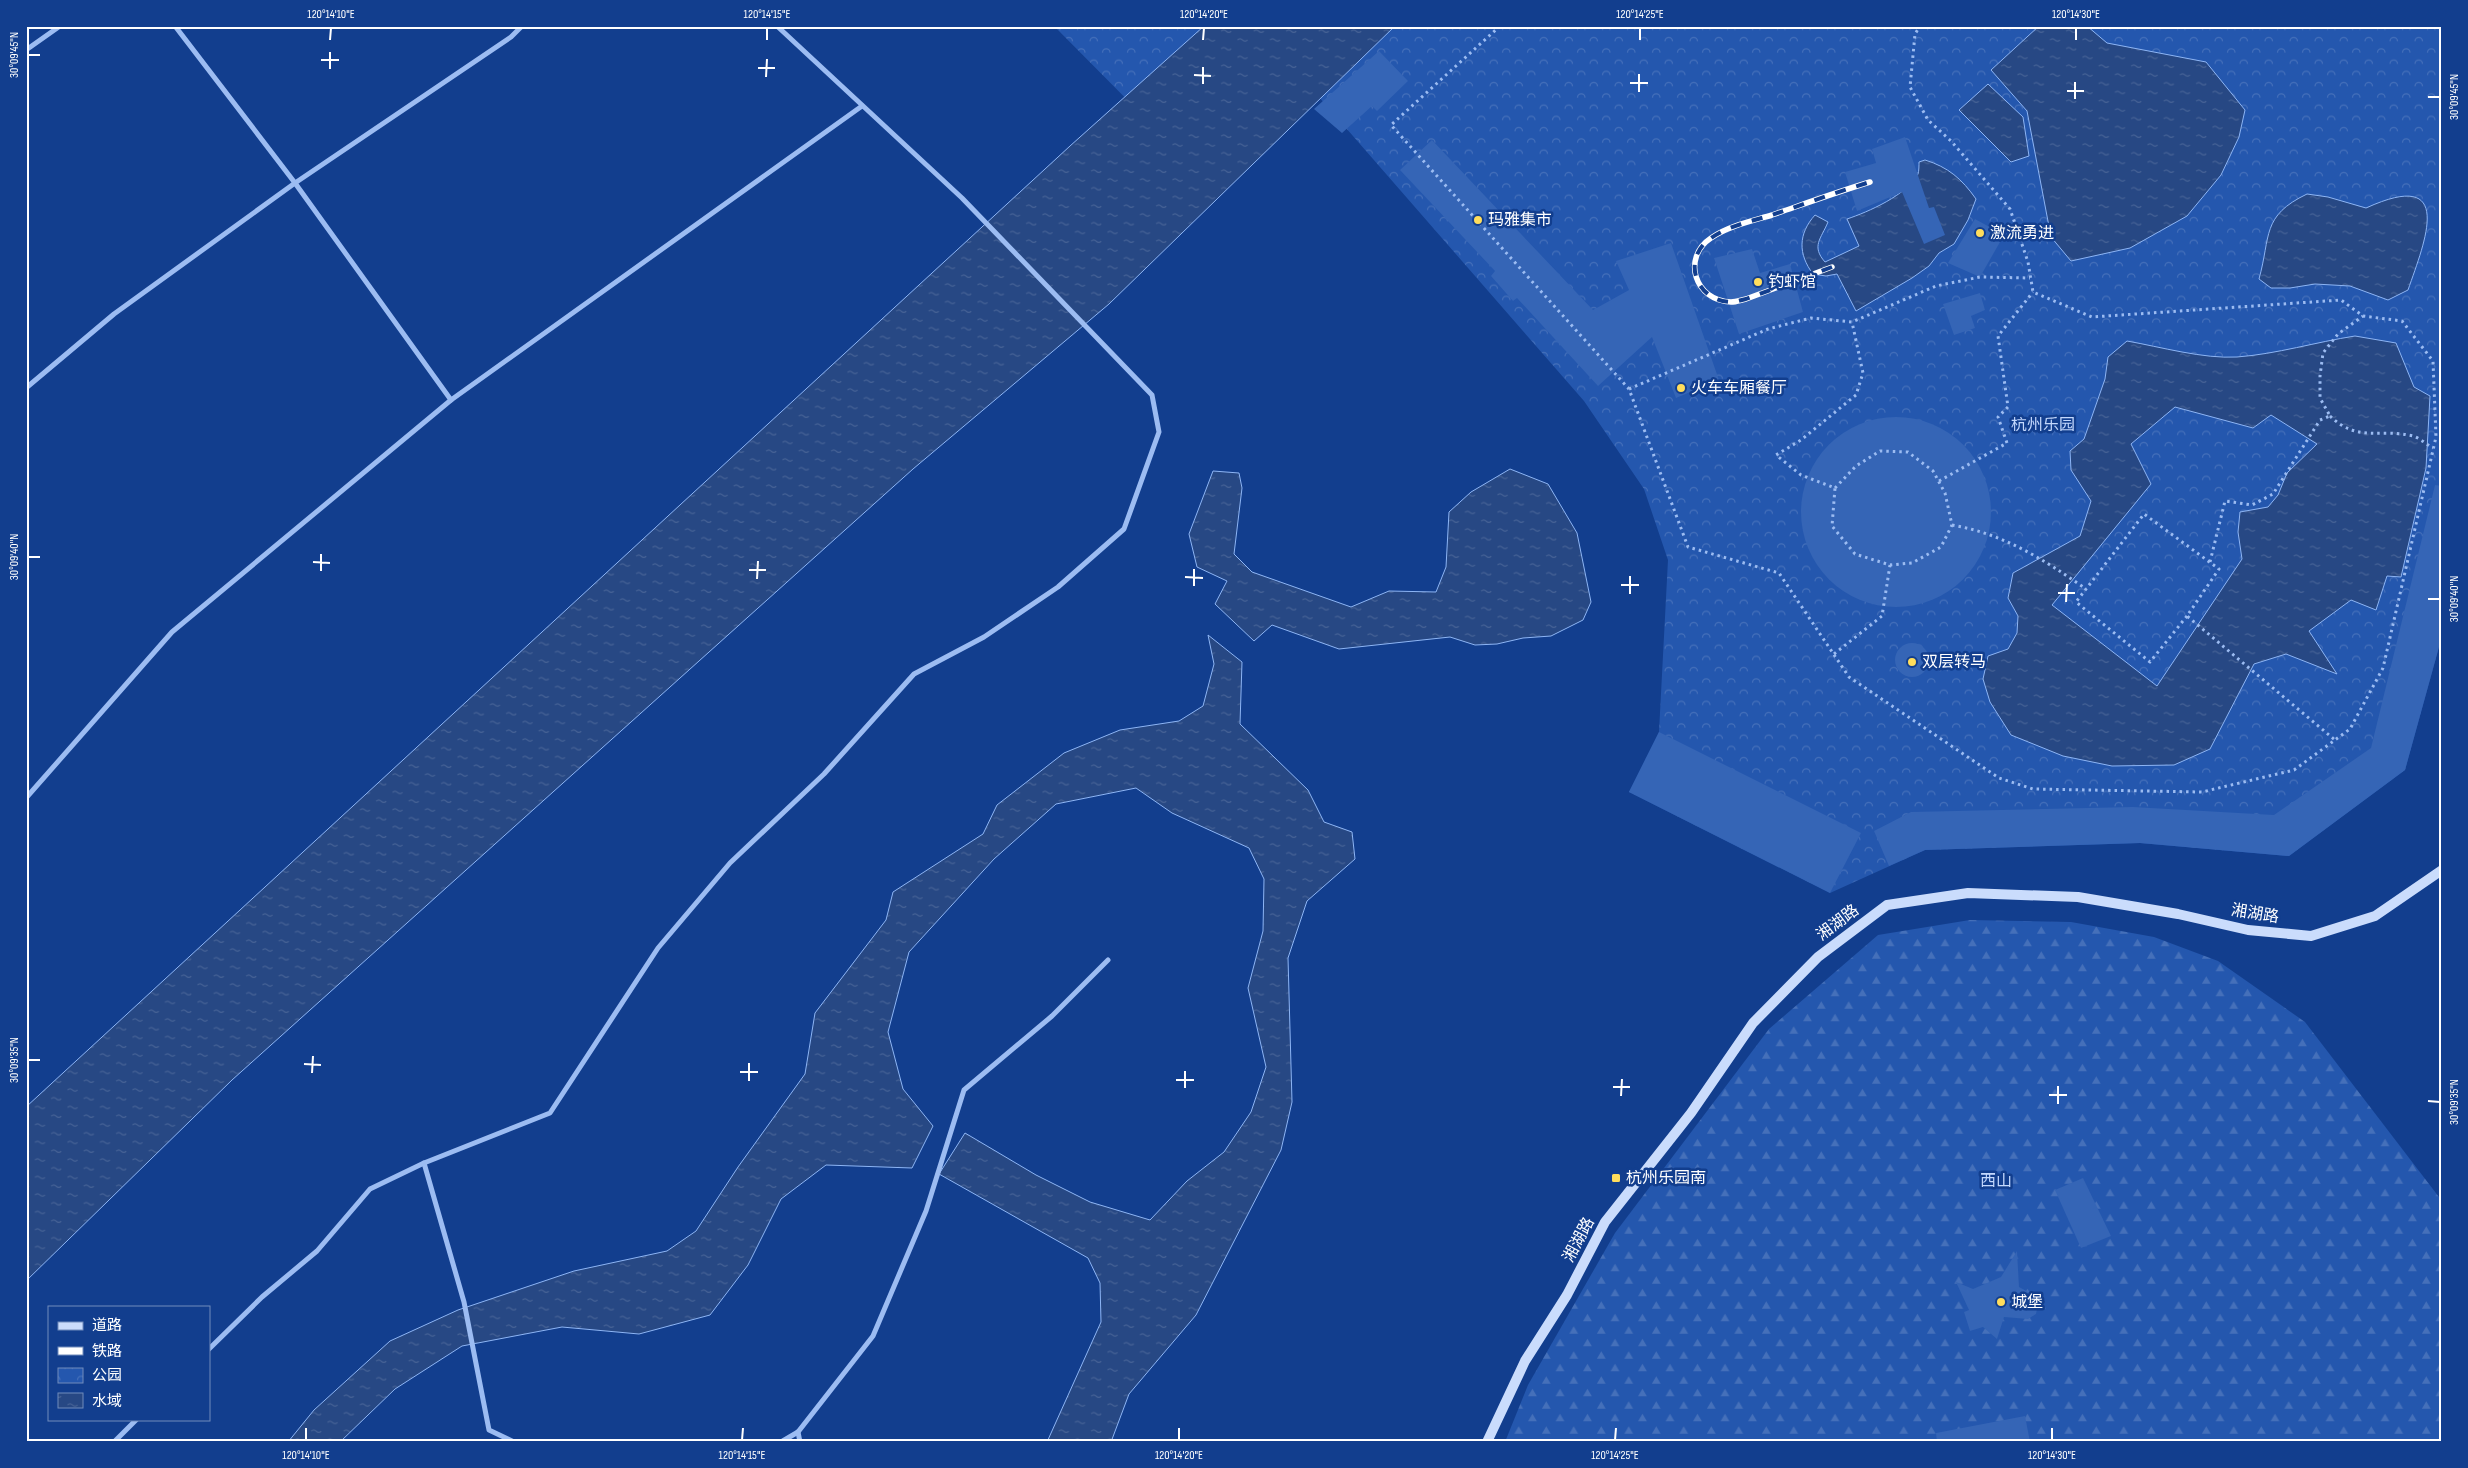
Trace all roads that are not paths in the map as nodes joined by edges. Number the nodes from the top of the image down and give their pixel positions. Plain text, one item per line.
1 (60, 26) edge
2 (175, 26) edge
3 (522, 26) edge
4 (777, 26) edge
5 (26, 50) edge
6 (862, 106) junction
7 (295, 183) junction
8 (26, 388) edge
9 (451, 400) junction
10 (26, 798) edge
11 (2442, 870) edge
12 (1108, 960) dead end
13 (424, 1163) junction
14 (210, 1348) edge
15 (136, 1420) edge
16 (798, 1432) junction
17 (114, 1442) edge
18 (514, 1442) edge
19 (781, 1442) edge
20 (800, 1442) edge
21 (1487, 1442) edge

1 - 5 street
2 - 7 street
3 - 7 street
4 - 6 street
6 - 9 street
6 - 13 street
7 - 8 street
7 - 9 street
9 - 10 street
11 - 21 main road, 湘湖路
12 - 16 street
13 - 14 street
13 - 18 street
15 - 17 street
16 - 19 street
16 - 20 street

